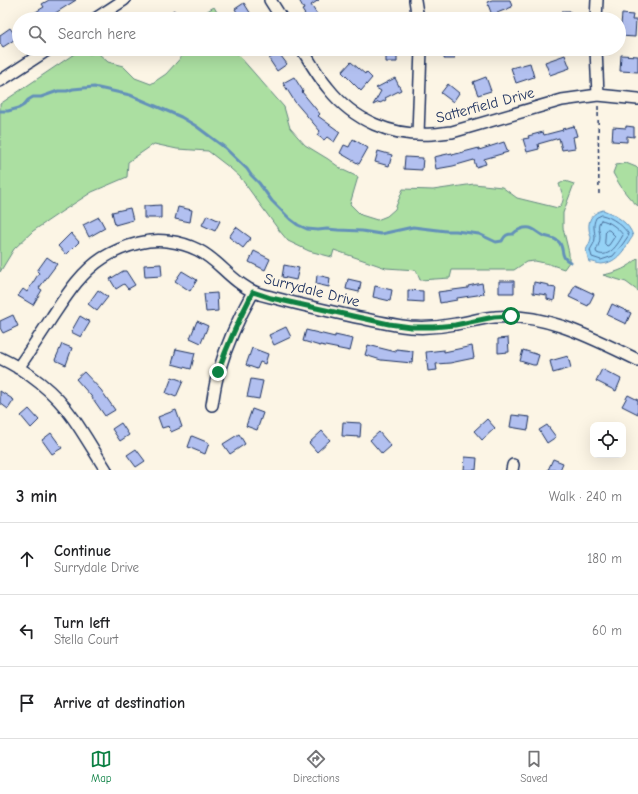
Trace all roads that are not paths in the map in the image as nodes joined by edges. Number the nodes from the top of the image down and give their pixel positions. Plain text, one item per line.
1 (124, 0) edge
2 (270, 0) edge
3 (415, 0) edge
4 (598, 0) edge
5 (105, 12) edge
6 (278, 12) edge
7 (417, 12) edge
8 (597, 12) edge
9 (38, 56) edge
10 (307, 56) edge
11 (421, 56) edge
12 (596, 56) edge
13 (0, 81) edge
14 (598, 95) junction
15 (638, 99) edge
16 (418, 134) junction
17 (253, 292) junction
18 (0, 358) edge
19 (638, 360) edge
20 (18, 368) junction
21 (212, 405) dead end
22 (106, 470) edge

1 - 5 street
2 - 6 street
3 - 7 street
4 - 8 street
9 - 13 street
10 - 16 street, Satterfield Drive
11 - 16 street
12 - 14 street
14 - 15 street, Satterfield Drive
14 - 16 street, Satterfield Drive
17 - 19 street, Surrydale Drive
17 - 20 street, Surrydale Drive
17 - 21 street
18 - 20 street
20 - 22 street

